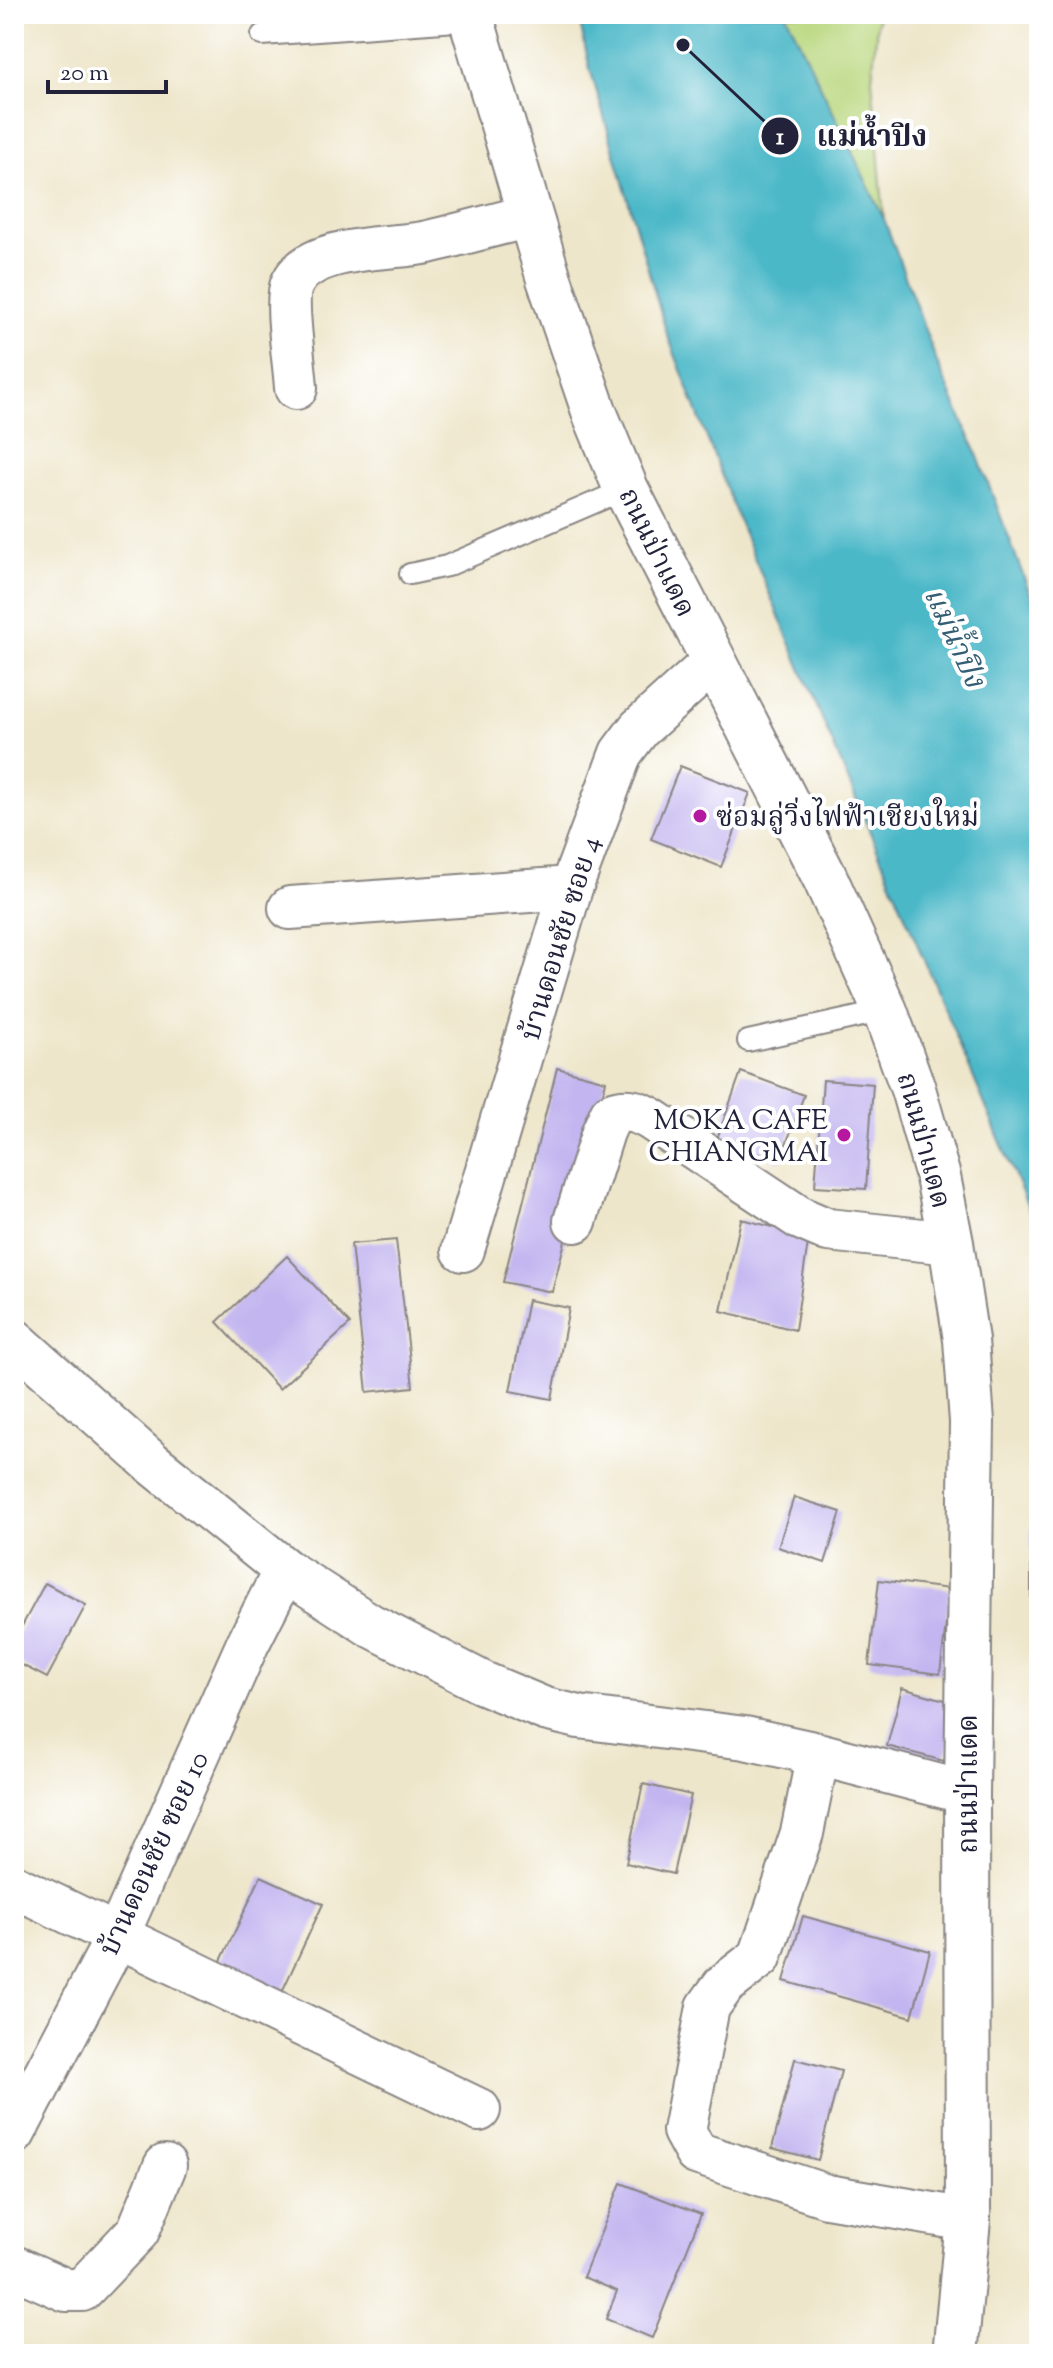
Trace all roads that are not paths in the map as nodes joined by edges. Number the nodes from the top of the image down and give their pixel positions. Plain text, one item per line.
1 (470, 17) edge
2 (262, 35) dead end
3 (530, 216) junction
4 (296, 388) dead end
5 (626, 489) junction
6 (410, 574) dead end
7 (713, 662) junction
8 (571, 888) junction
9 (290, 908) dead end
10 (885, 1011) junction
11 (748, 1041) dead end
12 (575, 1221) dead end
13 (951, 1243) junction
14 (463, 1250) dead end
15 (14, 1340) edge
16 (285, 1570) junction
17 (818, 1754) junction
18 (967, 1793) junction
19 (14, 1886) edge
20 (117, 1937) junction
21 (479, 2110) dead end
22 (14, 2133) edge
23 (165, 2166) dead end
24 (968, 2220) junction
25 (14, 2267) edge
26 (955, 2354) edge

1 - 2 lane
1 - 3 street, ถนนป่าแดด
3 - 4 street
3 - 5 street, ถนนป่าแดด
5 - 6 lane
5 - 7 street, ถนนป่าแดด
7 - 8 street, บ้านดอนชัย ซอย 4
7 - 10 street, ถนนป่าแดด
8 - 9 street
8 - 14 street, บ้านดอนชัย ซอย 4
10 - 11 lane
10 - 13 street, ถนนป่าแดด
12 - 13 street
13 - 18 street, ถนนป่าแดด
15 - 16 street
16 - 17 street
16 - 20 street, บ้านดอนชัย ซอย 10
17 - 18 street
17 - 24 street
18 - 24 street, ถนนป่าแดด
19 - 20 street
20 - 21 street
20 - 22 street, บ้านดอนชัย ซอย 10
23 - 25 street
24 - 26 street, ถนนป่าแดด

